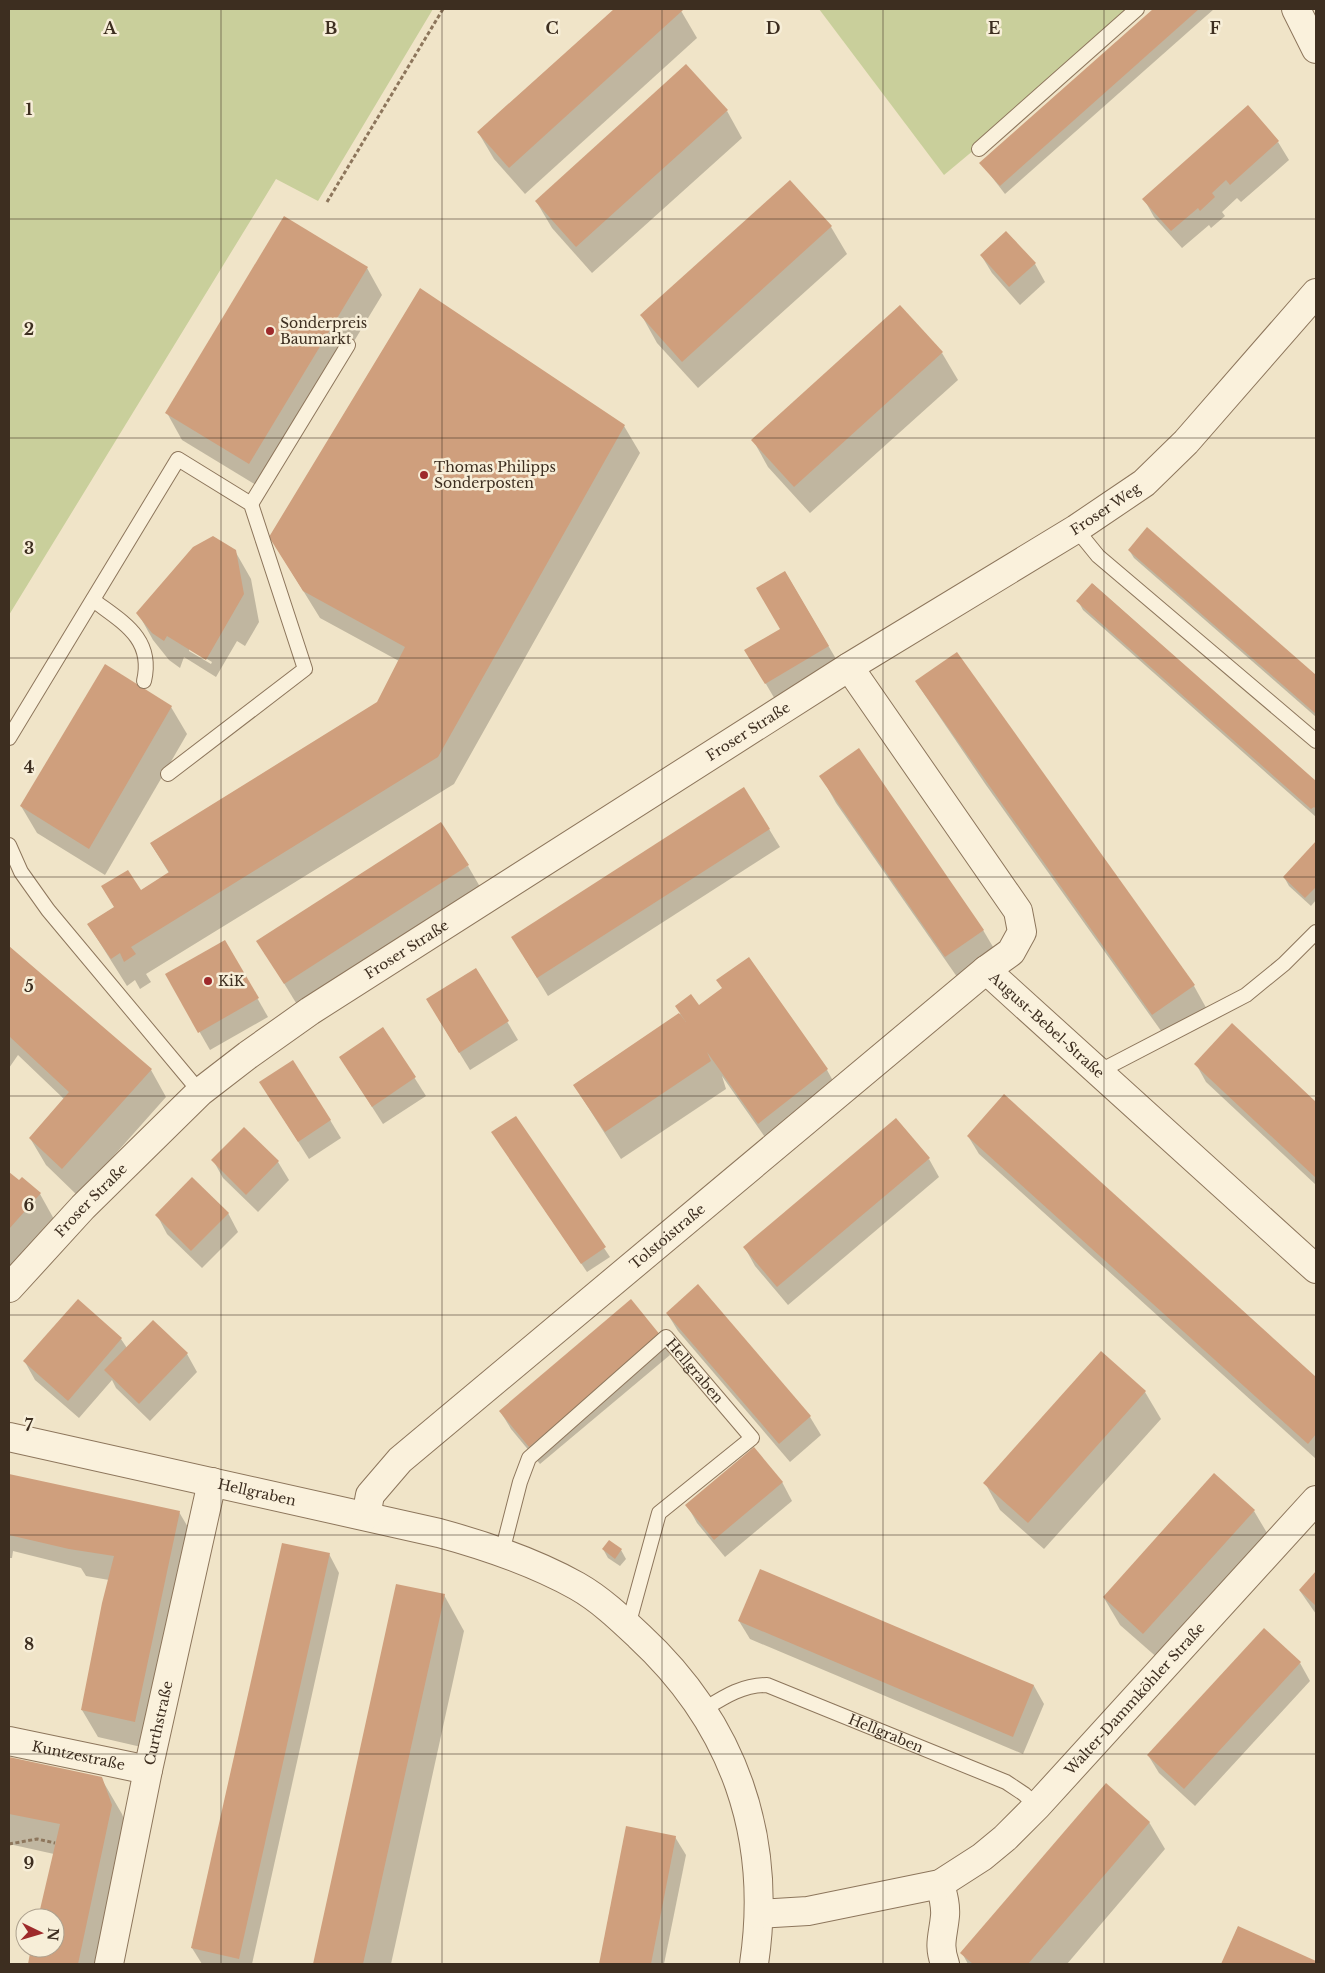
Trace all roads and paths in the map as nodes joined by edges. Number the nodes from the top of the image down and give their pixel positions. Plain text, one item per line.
1 (443, 9) edge
2 (1137, 9) edge
3 (1296, 9) edge
4 (1316, 49) edge
5 (979, 149) dead end
6 (327, 202) dead end
7 (1316, 293) edge
8 (348, 345) dead end
9 (251, 504) junction
10 (1076, 529) junction
11 (93, 600) junction
12 (849, 667) junction
13 (144, 681) dead end
14 (9, 738) edge
15 (1316, 741) edge
16 (168, 774) dead end
17 (9, 845) edge
18 (1316, 932) edge
19 (986, 970) junction
20 (1098, 1072) junction
21 (200, 1092) junction
22 (1316, 1269) edge
23 (9, 1288) edge
24 (9, 1437) edge
25 (212, 1482) junction
26 (1316, 1500) edge
27 (366, 1516) junction
28 (502, 1552) junction
29 (628, 1626) junction
30 (703, 1710) junction
31 (9, 1741) edge
32 (148, 1770) junction
33 (1037, 1806) junction
34 (55, 1843) dead end
35 (9, 1844) edge
36 (940, 1884) junction
37 (759, 1914) junction
38 (109, 1964) edge
39 (754, 1964) edge
40 (946, 1964) edge

1 - 6 path
2 - 5 lane
3 - 4 street
7 - 10 street, Froser Weg
8 - 9 lane
9 - 11 lane
9 - 16 lane
10 - 12 street, Froser Weg
10 - 15 lane
11 - 13 lane
11 - 14 lane
12 - 19 street, August-Bebel-Straße
12 - 21 street, Froser Straße
17 - 21 lane
18 - 20 lane
19 - 20 street, August-Bebel-Straße
19 - 27 street, Tolstoistraße
20 - 22 street, August-Bebel-Straße
21 - 23 street, Froser Straße
24 - 25 street, Hellgraben
25 - 27 street, Hellgraben
25 - 32 street, Curthstraße
26 - 33 street, Walter-Dammköhler Straße
27 - 28 street, Hellgraben
28 - 29 street, Hellgraben
28 - 29 lane, Hellgraben
29 - 30 street, Hellgraben
30 - 33 lane, Hellgraben
30 - 37 street, Hellgraben
31 - 32 street, Kuntzestraße
32 - 38 street, Curthstraße
33 - 36 street, Walter-Dammköhler Straße
34 - 35 path
36 - 37 street, Walter-Dammköhler Straße
36 - 40 street
37 - 39 street, Hellgraben

